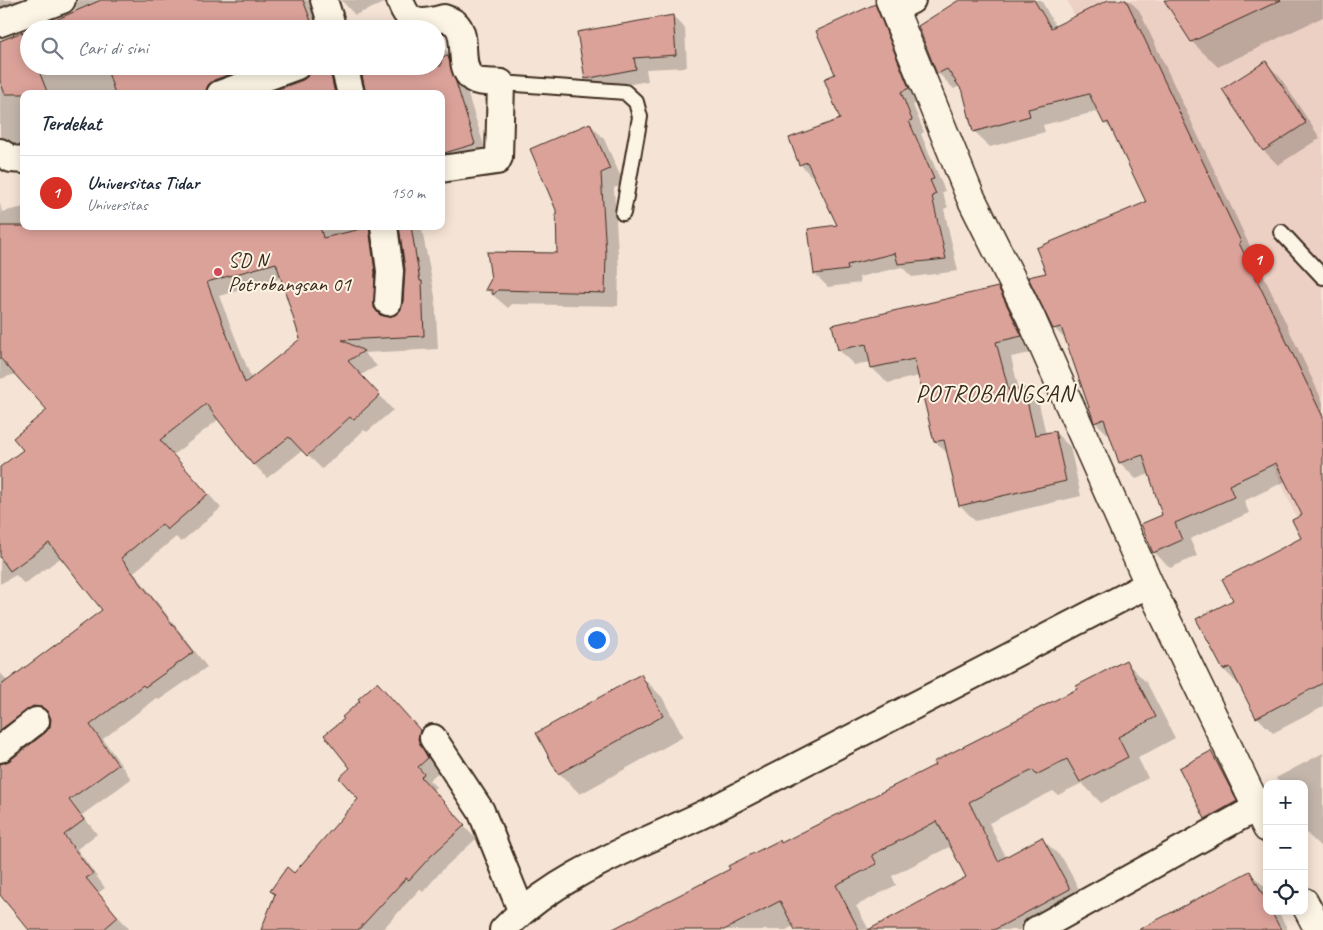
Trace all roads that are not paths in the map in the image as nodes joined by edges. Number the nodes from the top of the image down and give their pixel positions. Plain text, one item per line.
1 (62, 0) edge
2 (324, 0) edge
3 (400, 0) edge
4 (899, 3) edge
5 (330, 20) edge
6 (412, 20) edge
7 (437, 20) edge
8 (0, 24) edge
9 (272, 75) edge
10 (346, 75) edge
11 (501, 83) junction
12 (231, 90) edge
13 (350, 90) edge
14 (0, 152) edge
15 (20, 160) edge
16 (445, 168) edge
17 (623, 212) dead end
18 (385, 230) edge
19 (1281, 232) dead end
20 (1323, 277) edge
21 (388, 302) dead end
22 (1149, 584) junction
23 (36, 721) dead end
24 (433, 738) dead end
25 (0, 750) edge
26 (1261, 818) edge
27 (1308, 909) edge
28 (521, 910) junction
29 (503, 930) edge
30 (1036, 930) edge
31 (1319, 930) edge

1 - 8 street
2 - 5 street
3 - 6 street
4 - 22 street
7 - 11 street
9 - 12 street
10 - 13 street
11 - 16 street
11 - 17 lane
14 - 15 street
18 - 21 street
19 - 20 lane
22 - 26 street
22 - 28 street
23 - 25 street
24 - 28 street
26 - 30 street
27 - 31 street
28 - 29 street

